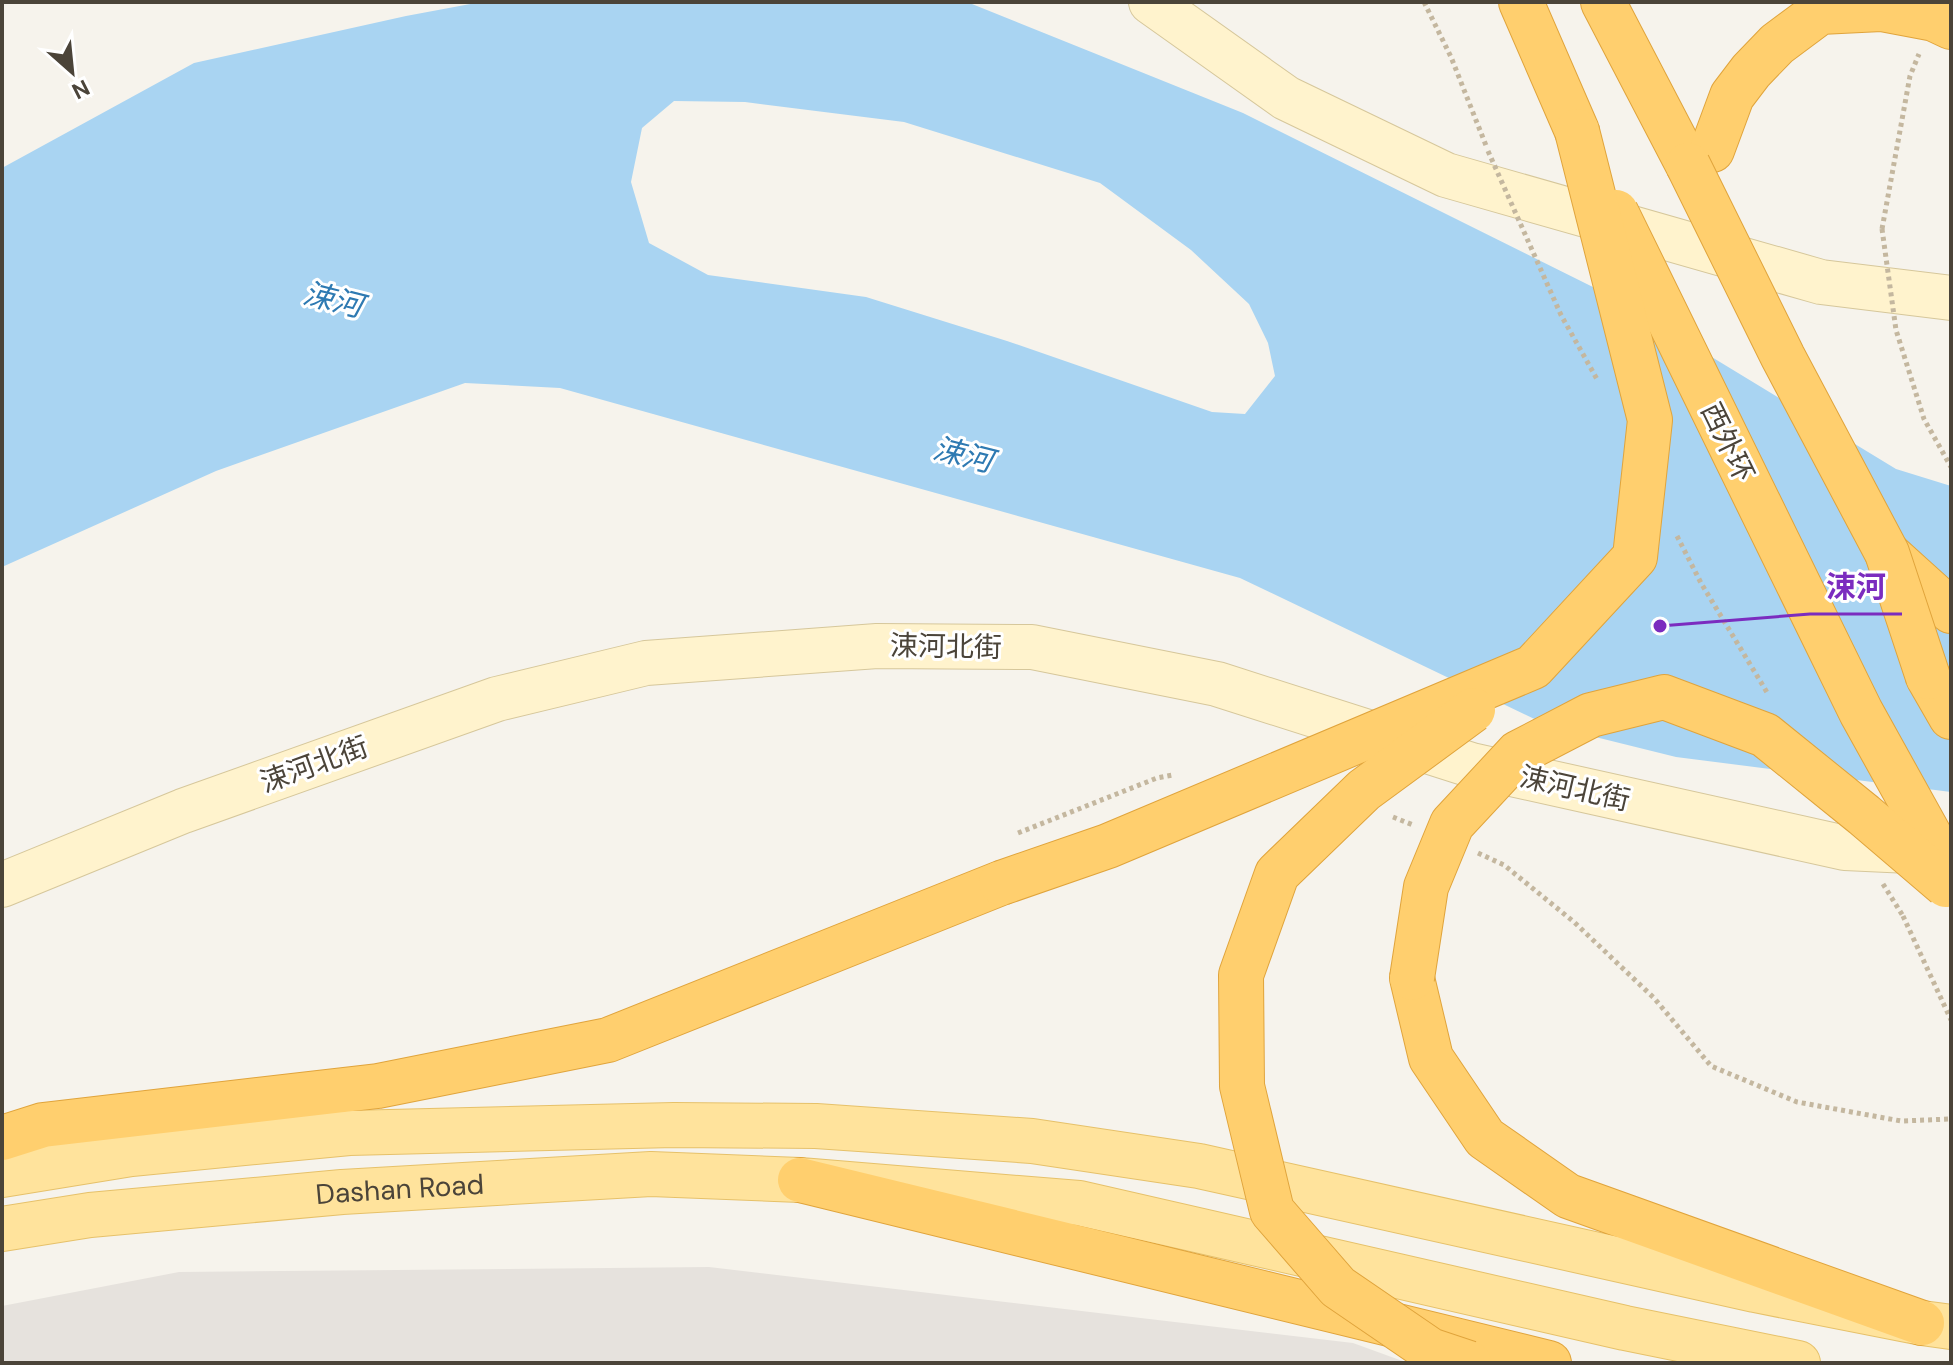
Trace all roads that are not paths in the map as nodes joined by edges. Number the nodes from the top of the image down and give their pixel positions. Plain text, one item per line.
1 (1151, 2) edge
2 (1521, 2) edge
3 (1603, 2) edge
4 (1943, 23) edge
5 (1577, 131) junction
6 (1700, 158) junction
7 (1951, 298) edge
8 (1887, 553) junction
9 (1951, 611) edge
10 (1533, 667) junction
11 (1951, 717) edge
12 (1951, 853) edge
13 (1951, 874) edge
14 (2, 885) edge
15 (1951, 889) edge
16 (2, 1138) edge
17 (2, 1175) edge
18 (800, 1180) junction
19 (2, 1229) edge
20 (1936, 1325) edge
21 (1469, 1363) edge
22 (1549, 1363) edge
23 (1798, 1363) edge

1 - 7 main road
2 - 5 highway, 西外环
3 - 6 highway
4 - 6 highway
5 - 10 highway, bridge
5 - 13 highway, 西外环, bridge
6 - 8 highway, bridge
8 - 9 highway
8 - 11 highway, bridge
10 - 16 highway, bridge
10 - 21 highway, bridge
12 - 14 main road, 涑河北街
15 - 20 highway, bridge
17 - 20 main road, Dashan Road
18 - 19 main road, Dashan Road
18 - 22 highway
18 - 23 main road, Dashan Road

